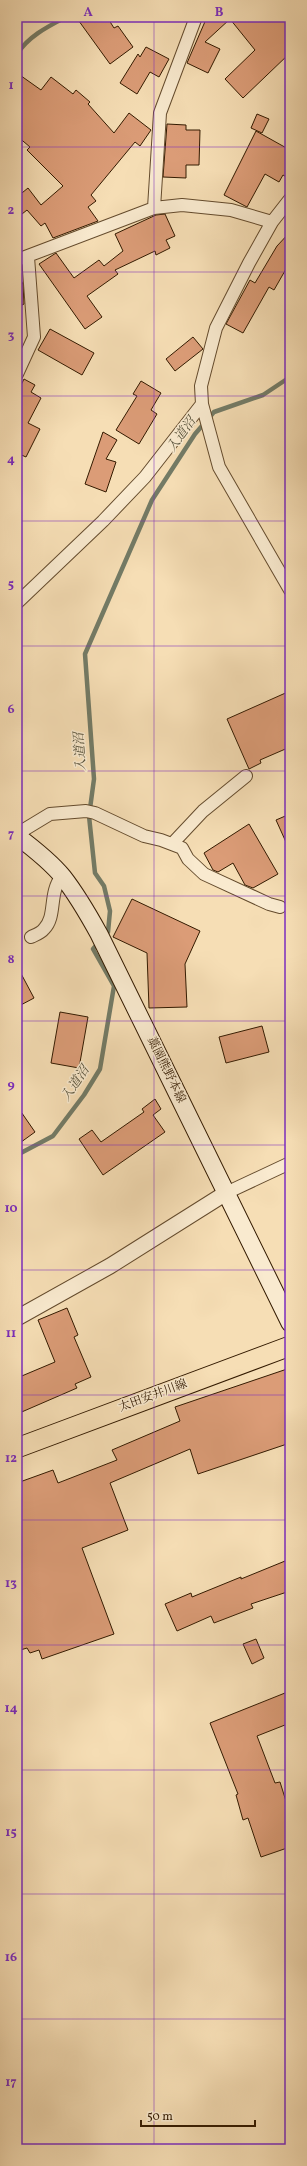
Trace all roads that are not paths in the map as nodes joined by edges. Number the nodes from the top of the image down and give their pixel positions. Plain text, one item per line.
1 (196, 17) edge
2 (290, 199) edge
3 (154, 208) junction
4 (272, 222) junction
5 (23, 258) edge
6 (17, 374) edge
7 (203, 407) junction
8 (290, 590) edge
9 (17, 603) edge
10 (246, 776) dead end
11 (17, 835) edge
12 (172, 844) junction
13 (62, 876) junction
14 (280, 907) dead end
15 (31, 937) dead end
16 (290, 1163) edge
17 (226, 1192) junction
18 (17, 1318) edge
19 (290, 1323) edge
20 (290, 1346) edge
21 (17, 1448) edge

1 - 3 street
2 - 4 street
3 - 4 street
3 - 5 street
4 - 7 street
5 - 6 street
7 - 8 street
7 - 9 street
10 - 12 street
11 - 12 street
11 - 13 main road, 藁園熊野本線
12 - 14 street
13 - 15 street
13 - 17 main road, 藁園熊野本線
16 - 17 street
17 - 18 street
17 - 19 main road, 藁園熊野本線
20 - 21 main road, 太田安井川線

